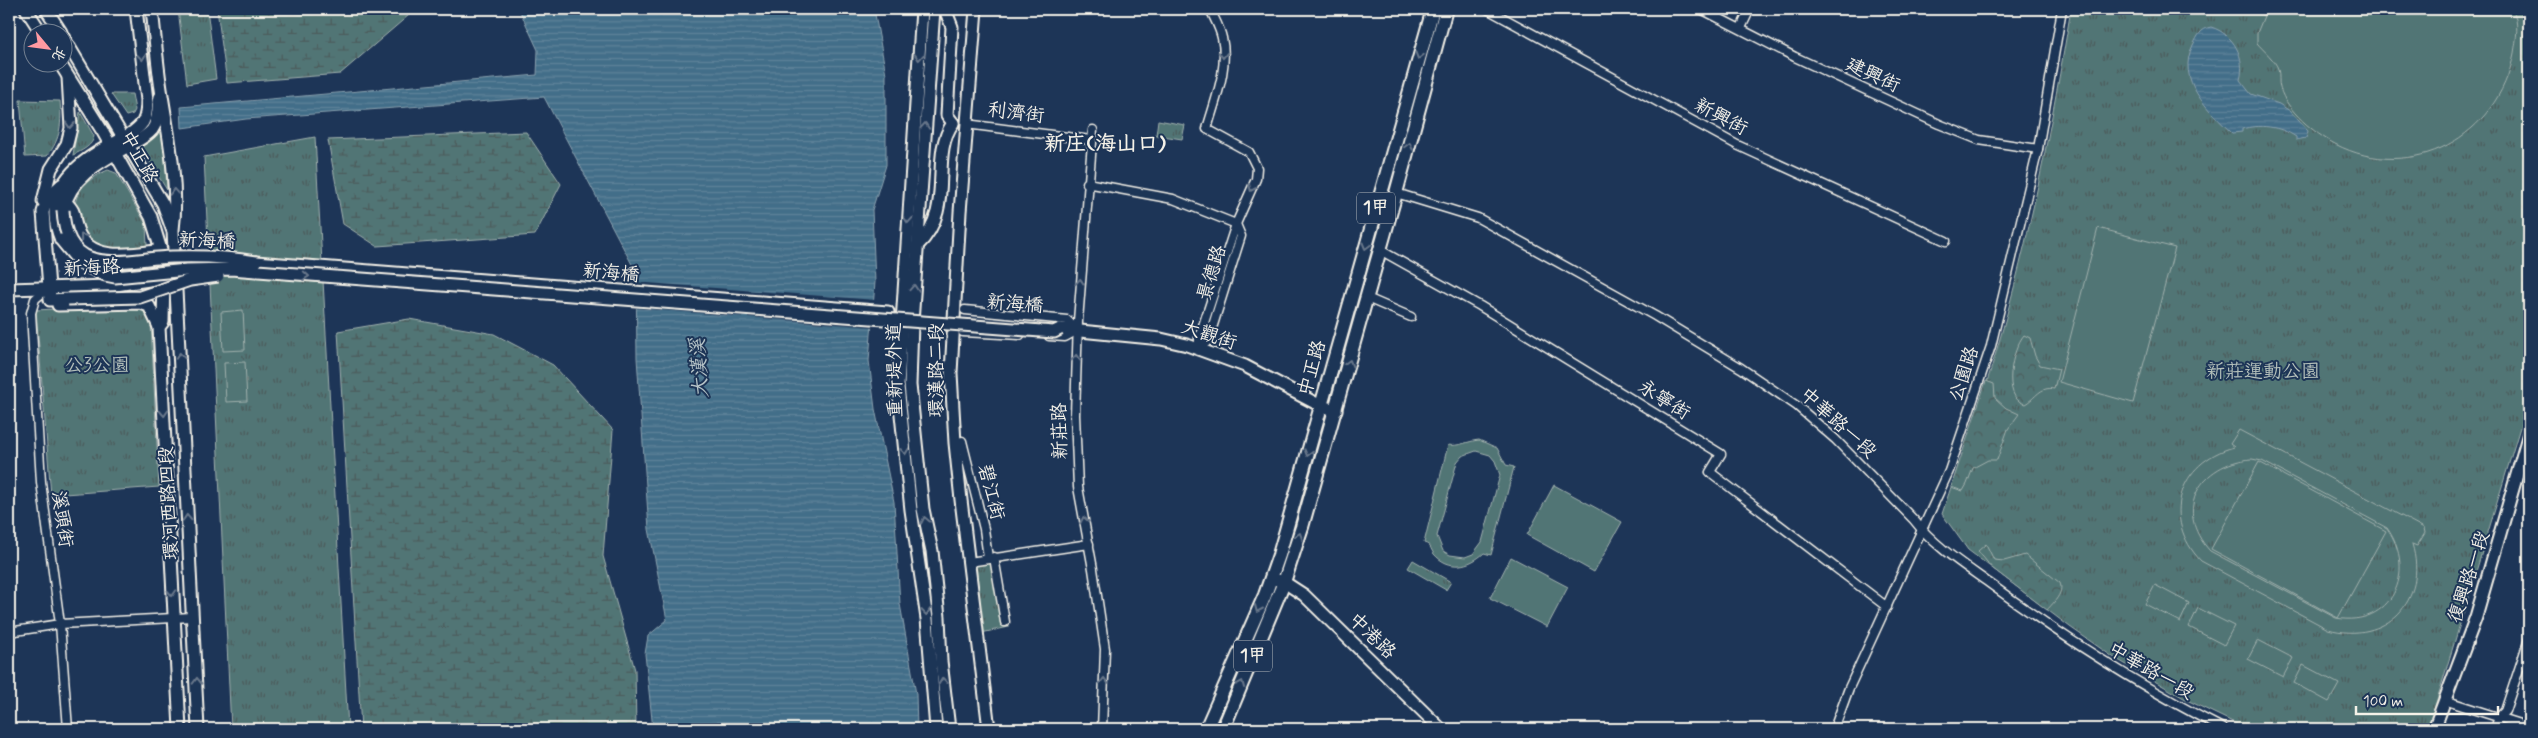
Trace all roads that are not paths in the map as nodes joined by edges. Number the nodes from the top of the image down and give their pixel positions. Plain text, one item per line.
1 (26, 9) edge
2 (46, 9) edge
3 (136, 9) edge
4 (152, 9) edge
5 (922, 9) edge
6 (934, 9) edge
7 (945, 9) edge
8 (976, 9) edge
9 (1210, 9) edge
10 (1433, 9) edge
11 (1446, 9) edge
12 (1487, 9) edge
13 (1701, 9) edge
14 (1750, 9) edge
15 (2062, 9) edge
16 (34, 22) edge
17 (54, 22) edge
18 (1741, 28) junction
19 (72, 51) edge
20 (65, 72) edge
21 (68, 77) junction
22 (161, 90) junction
23 (953, 124) junction
24 (966, 124) junction
25 (1093, 130) dead end
26 (1091, 140) junction
27 (126, 142) junction
28 (2038, 149) junction
29 (112, 150) junction
30 (1087, 182) junction
31 (62, 184) junction
32 (1396, 194) junction
33 (64, 205) junction
34 (43, 212) junction
35 (1236, 224) junction
36 (173, 230) junction
37 (1946, 242) dead end
38 (917, 246) junction
39 (161, 250) junction
40 (1380, 250) junction
41 (257, 272) junction
42 (176, 276) junction
43 (164, 278) junction
44 (48, 288) junction
45 (9, 289) edge
46 (1367, 298) junction
47 (50, 300) junction
48 (965, 310) dead end
49 (1411, 317) dead end
50 (160, 327) junction
51 (1060, 329) junction
52 (1077, 330) junction
53 (962, 332) dead end
54 (1199, 348) junction
55 (1321, 406) junction
56 (1336, 410) junction
57 (2529, 433) edge
58 (955, 443) junction
59 (1922, 531) junction
60 (1089, 544) junction
61 (991, 557) junction
62 (969, 562) junction
63 (1271, 578) junction
64 (1284, 582) junction
65 (1887, 607) junction
66 (173, 617) junction
67 (192, 617) junction
68 (1005, 622) dead end
69 (60, 624) junction
70 (9, 632) edge
71 (2529, 638) edge
72 (2444, 700) junction
73 (2499, 717) junction
74 (2529, 727) edge
75 (68, 729) edge
76 (180, 729) edge
77 (198, 729) edge
78 (936, 729) edge
79 (948, 729) edge
80 (989, 729) edge
81 (1102, 729) edge
82 (1206, 729) edge
83 (1222, 729) edge
84 (1441, 729) edge
85 (1834, 729) edge
86 (2224, 729) edge
87 (2434, 729) edge
88 (2495, 729) edge

1 - 16 street
2 - 17 street, 中正路
3 -> 27 street
4 - 22 street
5 -> 78 street, 重新堤外道
38 -> 6 street, 重新堤外道
7 - 23 street
8 - 24 street, 環漢路二段
9 -> 35 street, 景德路
10 -> 55 main road, 中正路 / 1甲
32 -> 11 main road, 中正路 / 1甲
12 - 37 street, 新興街
13 - 18 street, 建興街
14 - 18 street
15 - 28 street, 公園路
18 - 28 street, 建興街
19 - 27 street, 中正路
20 - 21 street, 中正路
21 - 29 street, 中正路
21 -> 34 street
22 - 27 street
36 -> 22 street
23 - 24 street
23 - 38 street
24 - 26 street, 利濟街
24 - 58 street, 環漢路二段
25 - 26 street, 新莊路
26 - 30 street, 新莊路
27 - 29 street
27 - 36 street, 中正路
28 - 59 street, 公園路
29 - 31 street
29 - 33 street
29 - 39 street, 中正路
30 - 35 street
52 -> 30 street, 新莊路
31 - 34 street
31 - 41 street, 新海橋, bridge
32 - 40 main road, 中正路 / 1甲
32 - 59 street, 中華路一段
39 -> 33 street
33 - 51 street, 新海橋, bridge
34 - 44 street
35 - 54 street, 景德路
36 - 42 street, 環河西路四段
79 -> 38 street, 重新堤外道
39 - 43 street, 中正路
40 - 46 main road, 中正路 / 1甲
40 - 65 street, 永寧街
41 - 47 street, bridge
41 -> 51 street, 新海橋, bridge
42 - 43 street, 新海路
67 -> 42 street, 環河西路四段
43 - 44 street, 新海路
43 - 50 street, 環河西路四段
44 - 45 street, 新海路
44 - 47 street
44 - 69 street, 溪頭街
46 - 49 street
56 -> 46 main road, 中正路 / 1甲
47 - 50 street
48 - 52 street, 大觀街
50 -> 66 street, 環河西路四段
51 - 52 street, 大觀街
52 - 53 street, 大觀街
52 - 54 street, 大觀街
60 -> 52 street, 新莊路
54 - 55 street, 大觀街
55 - 56 street, 大觀街
55 -> 63 main road, 中正路 / 1甲
64 -> 56 main road, 中正路 / 1甲
57 - 72 street, 復興路一段
58 - 61 street, 碧江街
58 - 62 street, 環漢路二段
59 - 65 street, 公園路
59 - 86 street, 中華路一段
60 - 61 street
81 -> 60 street, 新莊路
61 - 62 street
61 - 68 street, 碧江街
62 - 80 street, 環漢路二段
63 - 64 street, 中港路
63 -> 82 main road, 中正路 / 1甲
83 -> 64 main road, 中正路 / 1甲
64 - 84 street, 中港路
65 - 85 street, 公園路
66 - 67 street
66 - 69 street
66 - 76 street, 環河西路四段
77 -> 67 street, 環河西路四段
69 - 70 street
69 - 75 street, 溪頭街
71 - 73 street
72 - 73 street
72 - 87 street, 復興路一段
73 - 74 street
73 - 88 street

